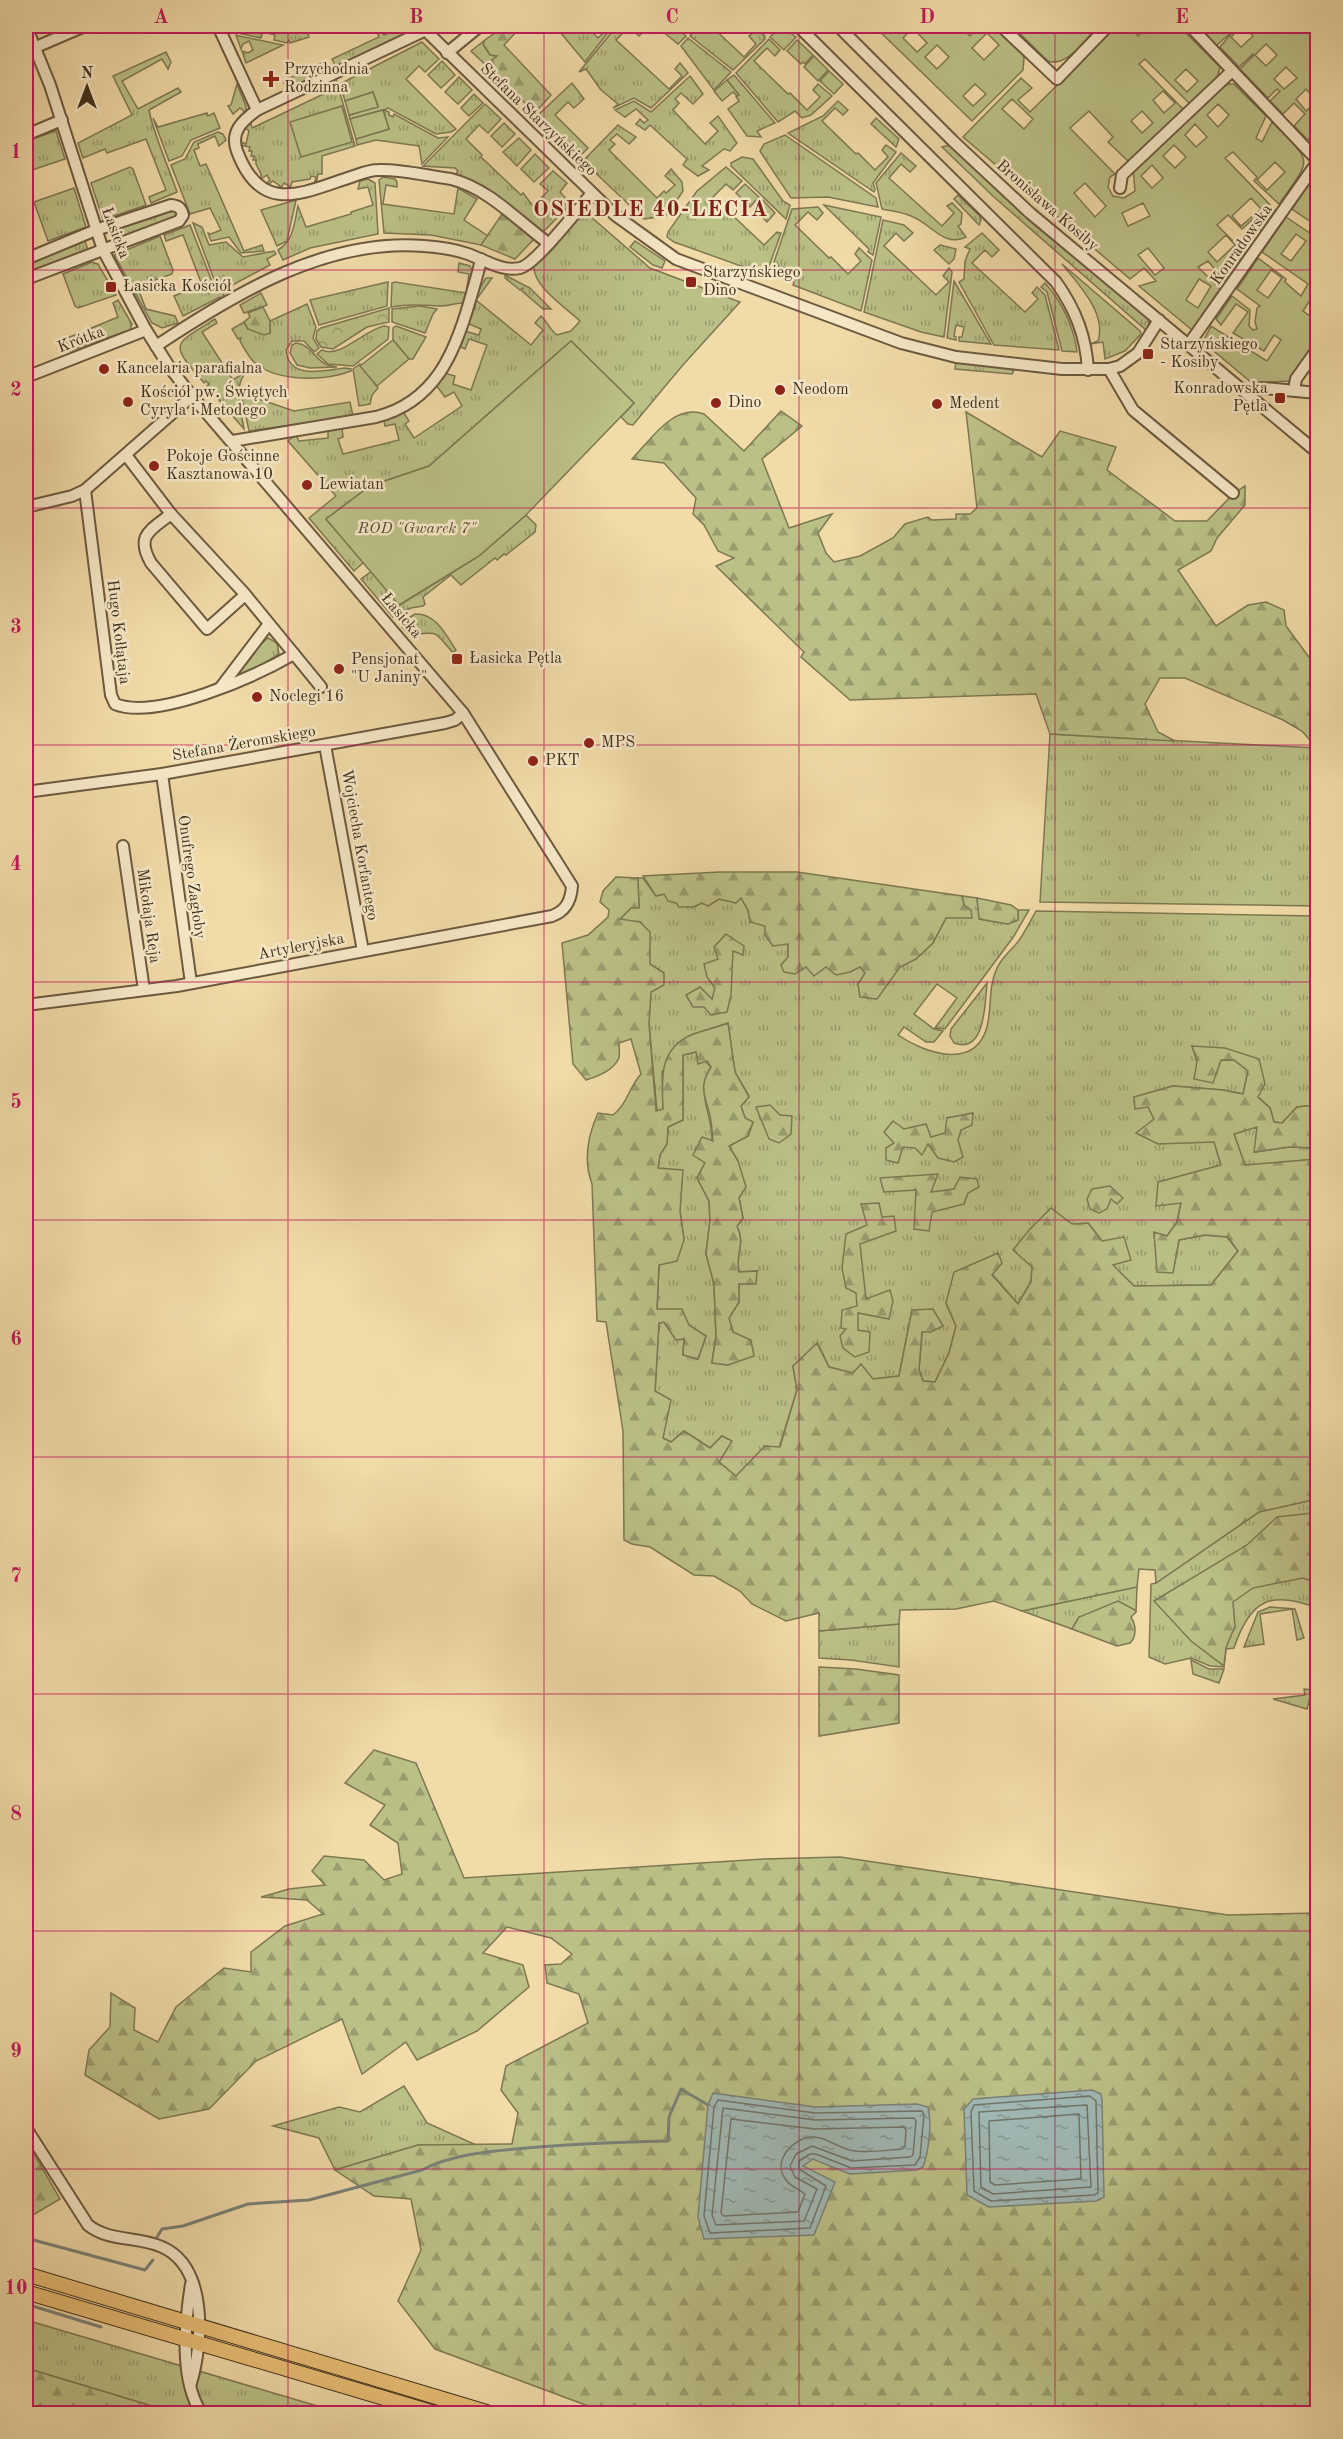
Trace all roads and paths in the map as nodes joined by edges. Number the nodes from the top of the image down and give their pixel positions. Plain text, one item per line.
1 (26, 26) edge
2 (85, 26) edge
3 (218, 26) edge
4 (480, 26) edge
5 (798, 26) edge
6 (838, 26) edge
7 (1001, 26) edge
8 (1108, 26) edge
9 (1190, 26) edge
10 (423, 28) edge
11 (36, 47) junction
12 (447, 52) junction
13 (1232, 71) junction
14 (257, 110) junction
15 (62, 120) junction
16 (26, 135) edge
17 (1317, 161) edge
18 (1120, 188) dead end
19 (592, 193) junction
20 (96, 231) junction
21 (548, 243) junction
22 (103, 250) junction
23 (26, 259) edge
24 (481, 259) junction
25 (26, 279) edge
26 (1159, 320) junction
27 (146, 330) junction
28 (1189, 344) junction
29 (156, 346) junction
30 (1317, 348) edge
31 (1109, 369) junction
32 (1088, 370) junction
33 (26, 377) edge
34 (1294, 390) junction
35 (1317, 393) edge
36 (192, 396) junction
37 (1249, 396) junction
38 (232, 441) junction
39 (1317, 453) edge
40 (126, 455) junction
41 (85, 490) junction
42 (1233, 494) dead end
43 (26, 507) edge
44 (171, 514) junction
45 (245, 595) junction
46 (268, 625) junction
47 (294, 654) junction
48 (221, 687) junction
49 (321, 687) dead end
50 (463, 713) junction
51 (325, 745) junction
52 (162, 774) junction
53 (26, 792) edge
54 (123, 846) dead end
55 (363, 951) junction
56 (191, 983) junction
57 (144, 990) junction
58 (26, 1005) edge
59 (26, 2128) edge
60 (26, 2274) edge
61 (26, 2292) edge
62 (192, 2322) junction
63 (192, 2340) junction
64 (202, 2414) edge
65 (438, 2414) edge
66 (493, 2414) edge

1 - 11 street, Łasicka
2 - 11 street
3 - 14 street
4 - 12 street
5 - 32 street
6 - 26 street, Bronisława Kosiby
7 - 8 street
9 - 13 street, Konradowska
10 - 12 street, Stefana Starzyńskiego
10 - 14 street, Stefana Starzyńskiego
11 - 15 street, Łasicka
12 - 19 street, Stefana Starzyńskiego
13 - 17 street, Konradowska
13 - 18 street
14 - 21 street, Stefana Starzyńskiego
15 - 16 street
15 - 20 street, Łasicka
17 - 28 street, Konradowska
19 - 21 street
19 - 32 street, Stefana Starzyńskiego
20 - 22 street, Łasicka
20 - 22 street
20 - 23 street
21 - 24 street
22 - 25 street
22 - 27 street, Łasicka
24 - 29 street
24 - 38 street
26 - 28 street, Bronisława Kosiby
26 - 31 street, Stefana Starzyńskiego
27 - 29 street, Łasicka
27 - 33 street, Krótka
28 - 37 street, Bronisława Kosiby
29 - 36 street, Łasicka
30 - 34 street
31 - 32 street, Stefana Starzyńskiego
31 - 42 street
34 - 35 street
34 - 37 street
36 - 38 street, Łasicka
36 - 40 street
37 - 39 street, Bronisława Kosiby
38 - 50 street, Łasicka
40 - 41 street
40 - 44 street
41 - 43 street
41 - 48 street, Hugo Kołłątaja
44 - 45 street
44 - 45 street
45 - 46 street
46 - 47 street
46 - 48 street
47 - 48 street, Hugo Kołłątaja
47 - 49 street
50 - 51 street, Stefana Żeromskiego
50 - 55 street, Artyleryjska
51 - 52 street, Stefana Żeromskiego
51 - 55 street, Wojciecha Korfantego
52 - 53 street, Stefana Żeromskiego
52 - 56 street, Onufrego Zagłoby
54 - 57 street, Mikołaja Reja
55 - 56 street, Artyleryjska
56 - 57 street, Artyleryjska
57 - 58 street, Artyleryjska
59 - 62 street
60 - 62 main road
61 - 63 main road
62 - 63 street
62 - 66 main road
63 - 64 street
63 - 65 main road

